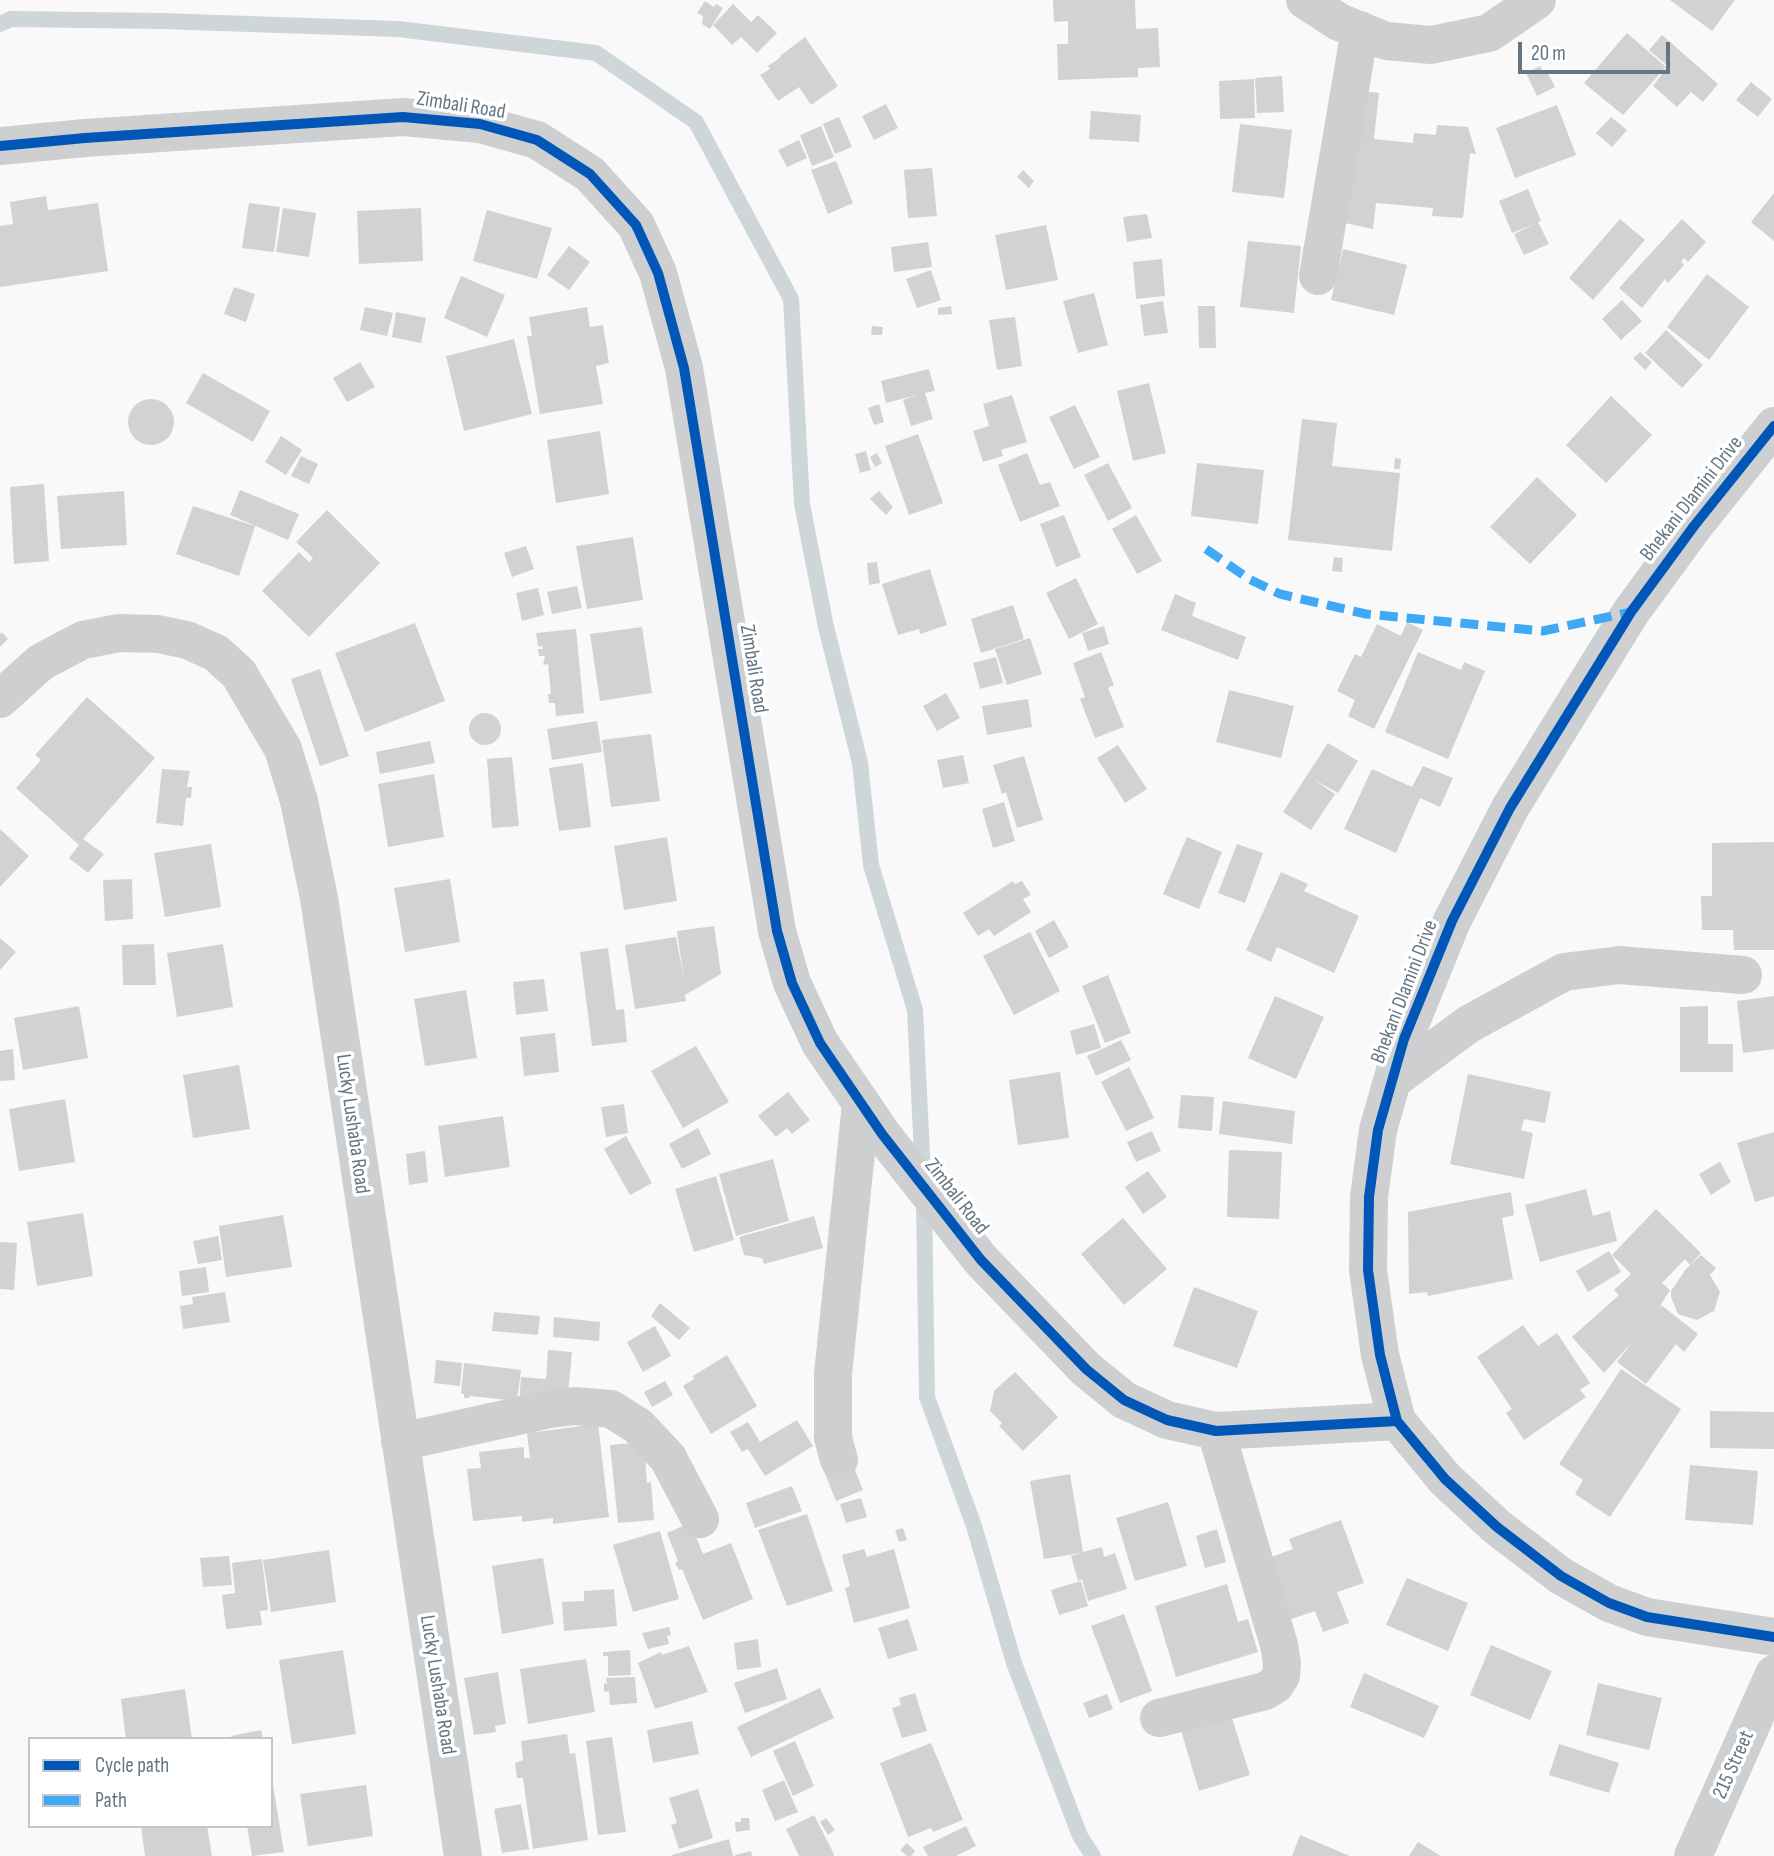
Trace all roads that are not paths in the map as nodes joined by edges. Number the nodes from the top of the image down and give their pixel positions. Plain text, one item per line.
1 (1305, 0) edge
2 (1536, 0) edge
3 (1360, 30) junction
4 (0, 146) edge
5 (1318, 276) dead end
6 (1774, 426) edge
7 (0, 699) edge
8 (1744, 975) dead end
9 (1393, 1080) junction
10 (871, 1119) junction
11 (1397, 1422) junction
12 (1216, 1431) junction
13 (400, 1442) junction
14 (839, 1460) dead end
15 (700, 1519) dead end
16 (1774, 1637) edge
17 (1774, 1674) edge
18 (1159, 1718) dead end
19 (463, 1856) edge
20 (1693, 1856) edge

1 - 3 street
2 - 3 street
3 - 5 street
4 - 10 street, Zimbali Road
6 - 9 street, Bhekani Dlamini Drive
7 - 13 street, Lucky Lushaba Road
8 - 9 street
9 - 11 street, Bhekani Dlamini Drive
10 - 12 street, Zimbali Road
10 - 14 street
11 - 12 street, Zimbali Road
11 - 16 street, Bhekani Dlamini Drive
12 - 18 street
13 - 15 street
13 - 19 street, Lucky Lushaba Road
17 - 20 street, 215 Street

